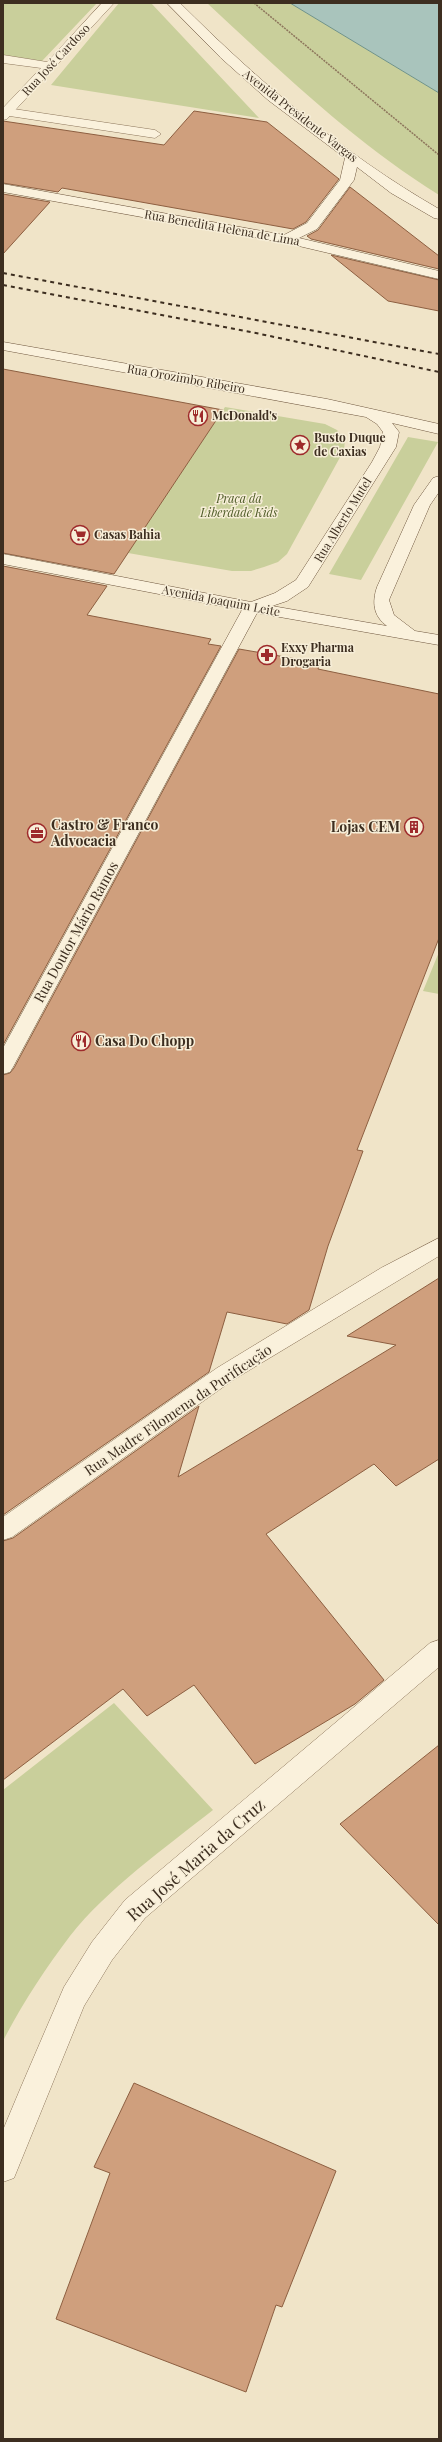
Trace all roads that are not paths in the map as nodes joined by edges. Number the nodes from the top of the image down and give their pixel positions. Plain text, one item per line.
1 (108, 3) edge
2 (173, 3) edge
3 (3, 60) edge
4 (50, 66) junction
5 (5, 114) edge
6 (155, 134) dead end
7 (352, 158) junction
8 (3, 188) edge
9 (439, 215) edge
10 (286, 239) junction
11 (338, 250) junction
12 (439, 264) edge
13 (439, 275) edge
14 (3, 346) edge
15 (368, 412) junction
16 (439, 429) edge
17 (439, 480) edge
18 (3, 559) edge
19 (252, 608) junction
20 (411, 634) junction
21 (439, 640) edge
22 (3, 1067) edge
23 (439, 1246) edge
24 (3, 1530) edge
25 (439, 1651) edge
26 (3, 2167) edge

1 - 4 street, Rua José Cardoso
2 - 7 street, Avenida Presidente Vargas
3 - 4 street
4 - 5 street, Rua José Cardoso
5 - 6 street
7 - 9 street, Avenida Presidente Vargas
7 - 10 street
8 - 10 street, Rua Benedita Helena de Lima
10 - 11 street, Rua Benedita Helena de Lima
11 - 12 street
11 - 13 street, Rua Benedita Helena de Lima
14 - 15 street, Rua Orozimbo Ribeiro
15 - 16 street, Rua Orozimbo Ribeiro
15 - 19 street, Rua Alberto Mutel
17 - 20 street
18 - 19 street, Avenida Joaquim Leite
19 - 20 street, Avenida Joaquim Leite
19 - 22 street, Rua Doutor Mário Ramos
20 - 21 street, Avenida Joaquim Leite
23 - 24 street, Rua Madre Filomena da Purificação
25 - 26 street, Rua José Maria da Cruz

